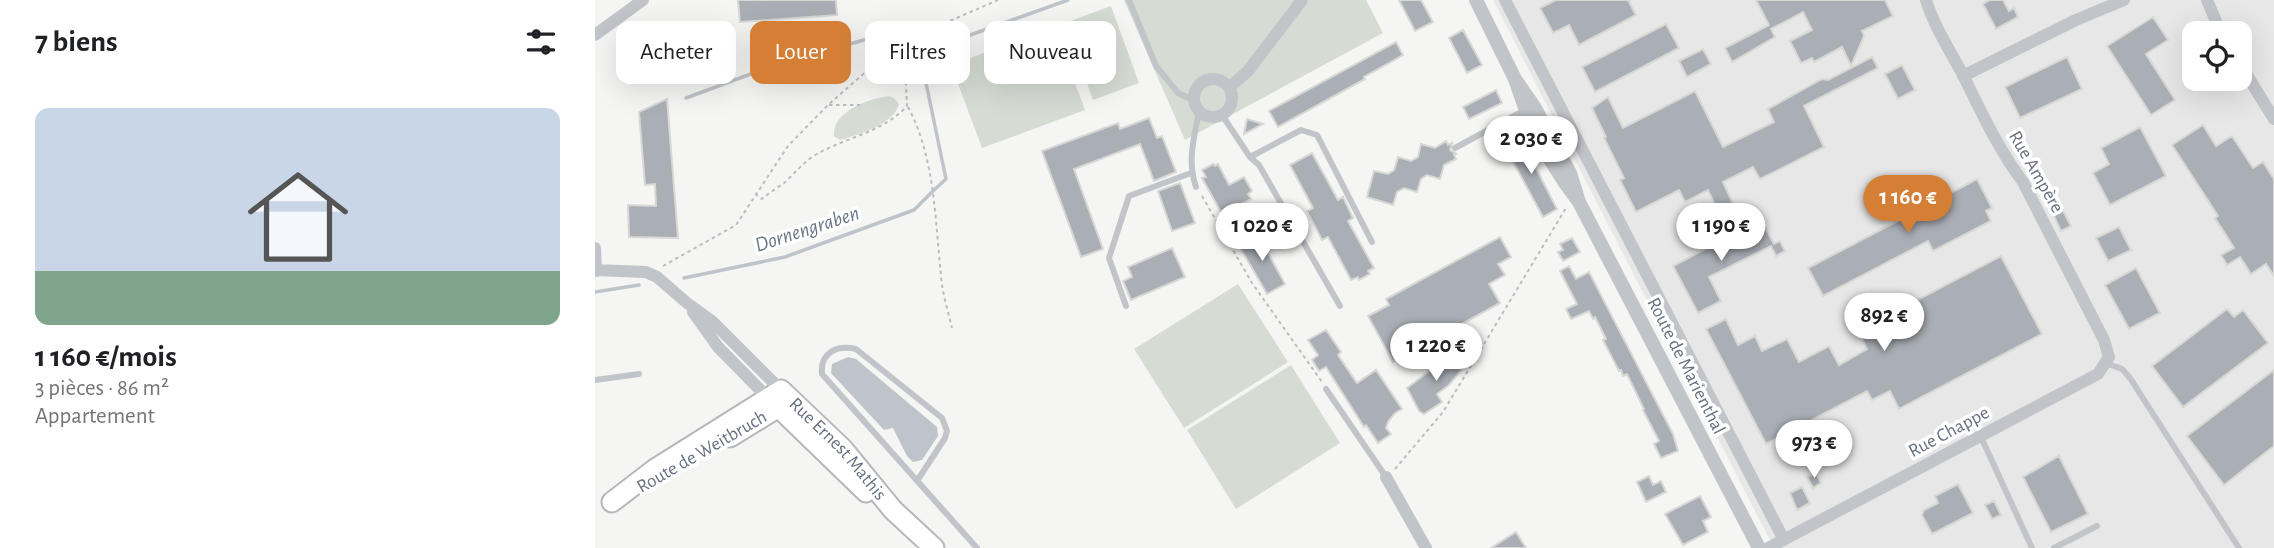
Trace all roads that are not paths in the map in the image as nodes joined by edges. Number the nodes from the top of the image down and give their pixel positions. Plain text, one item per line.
1 (643, 0) edge
2 (1129, 0) edge
3 (1302, 0) edge
4 (1476, 0) edge
5 (1505, 0) edge
6 (1926, 0) edge
7 (2124, 0) edge
8 (2207, 0) edge
9 (2216, 21) edge
10 (595, 35) edge
11 (1963, 76) junction
12 (2252, 83) edge
13 (1229, 88) junction
14 (1196, 106) junction
15 (1529, 108) junction
16 (1222, 115) junction
17 (2274, 119) edge
18 (1455, 148) dead end
19 (1249, 157) junction
20 (1191, 173) junction
21 (1196, 187) road end
22 (1372, 242) dead end
23 (595, 248) edge
24 (595, 271) edge
25 (1126, 306) dead end
26 (1340, 306) dead end
27 (2106, 363) junction
28 (639, 373) dead end
29 (595, 380) edge
30 (1326, 389) road end
31 (780, 399) junction
32 (1981, 437) junction
33 (1386, 477) joint
34 (917, 481) junction
35 (595, 512) edge
36 (2097, 526) dead end
37 (1784, 540) junction
38 (934, 548) edge
39 (977, 548) edge
40 (1426, 548) edge
41 (1759, 548) edge
42 (1767, 548) edge
43 (2032, 548) edge
44 (2054, 548) edge
45 (2239, 548) edge

1 - 10 street
2 - 14 lane
3 - 13 street
4 - 15 street, Route de Marienthal
5 - 37 street, Route de Marienthal
6 - 11 street, Rue Ampère
7 - 11 street
8 - 9 street
11 - 27 street, Rue Ampère
12 - 17 street
13 - 14 street
13 - 16 street
14 - 16 street
14 - 20 lane
15 - 18 lane
15 - 41 street, Route de Marienthal
16 - 19 lane
19 - 22 lane
19 - 26 lane
20 - 21 lane
20 - 25 lane
23 - 24 street
24 - 31 street, Route de Weitbruch
27 - 32 street, Rue Chappe
27 - 45 lane
28 - 29 lane
30 - 33 lane
31 - 35 main road, Route de Weitbruch
31 - 38 main road, Rue Ernest Mathis
32 - 37 street, Rue Chappe
32 - 43 lane
33 - 40 street
34 - 34 lane
34 - 39 lane
36 - 44 lane
37 - 42 street, Rue Chappe

